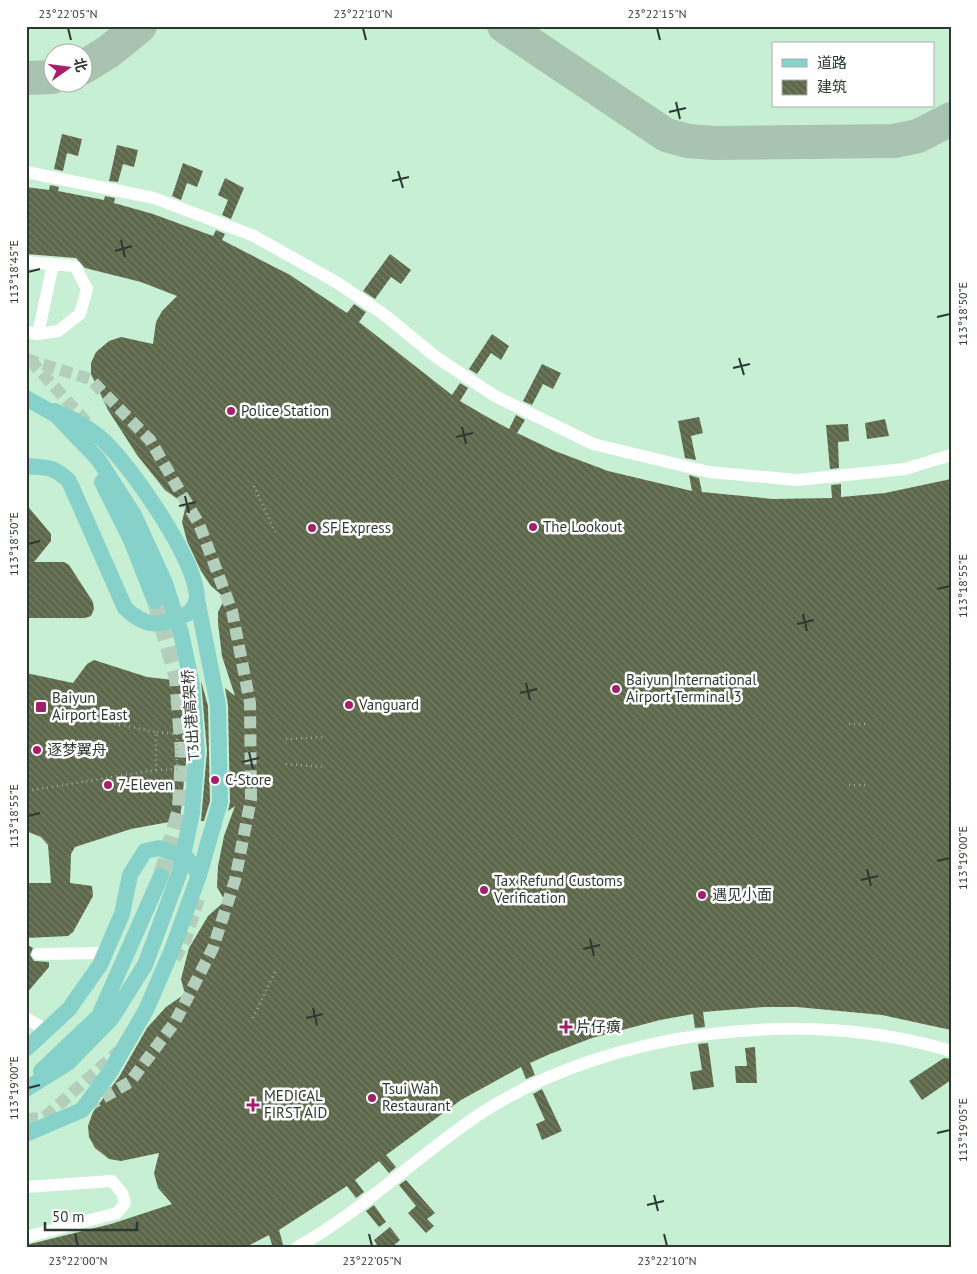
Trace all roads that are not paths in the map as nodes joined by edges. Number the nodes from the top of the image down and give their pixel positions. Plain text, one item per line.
1 (26, 172) edge
2 (26, 262) edge
3 (53, 264) junction
4 (32, 333) edge
5 (28, 406) edge
6 (951, 454) edge
7 (26, 466) edge
8 (197, 599) junction
9 (155, 601) tunnel mouth
10 (199, 875) junction
11 (161, 876) tunnel mouth
12 (106, 953) junction
13 (38, 954) dead end
14 (26, 1018) edge
15 (46, 1030) junction
16 (26, 1049) edge
17 (951, 1051) edge
18 (26, 1084) edge
19 (26, 1089) edge
20 (26, 1134) edge
21 (26, 1187) edge
22 (100, 1218) junction
23 (26, 1228) edge
24 (26, 1237) edge
25 (296, 1248) edge

1 - 6 lane
2 - 3 lane
3 - 4 lane
3 - 4 lane
5 - 8 main road
5 - 9 main road
5 - 19 main road, T3出港高架桥
7 - 8 main road
8 - 10 main road
10 - 12 main road
10 - 20 main road
11 - 18 main road
12 - 13 lane
12 - 15 main road
14 - 15 lane
15 - 16 main road
17 - 25 lane
21 - 22 lane
22 - 23 lane
22 - 24 lane

